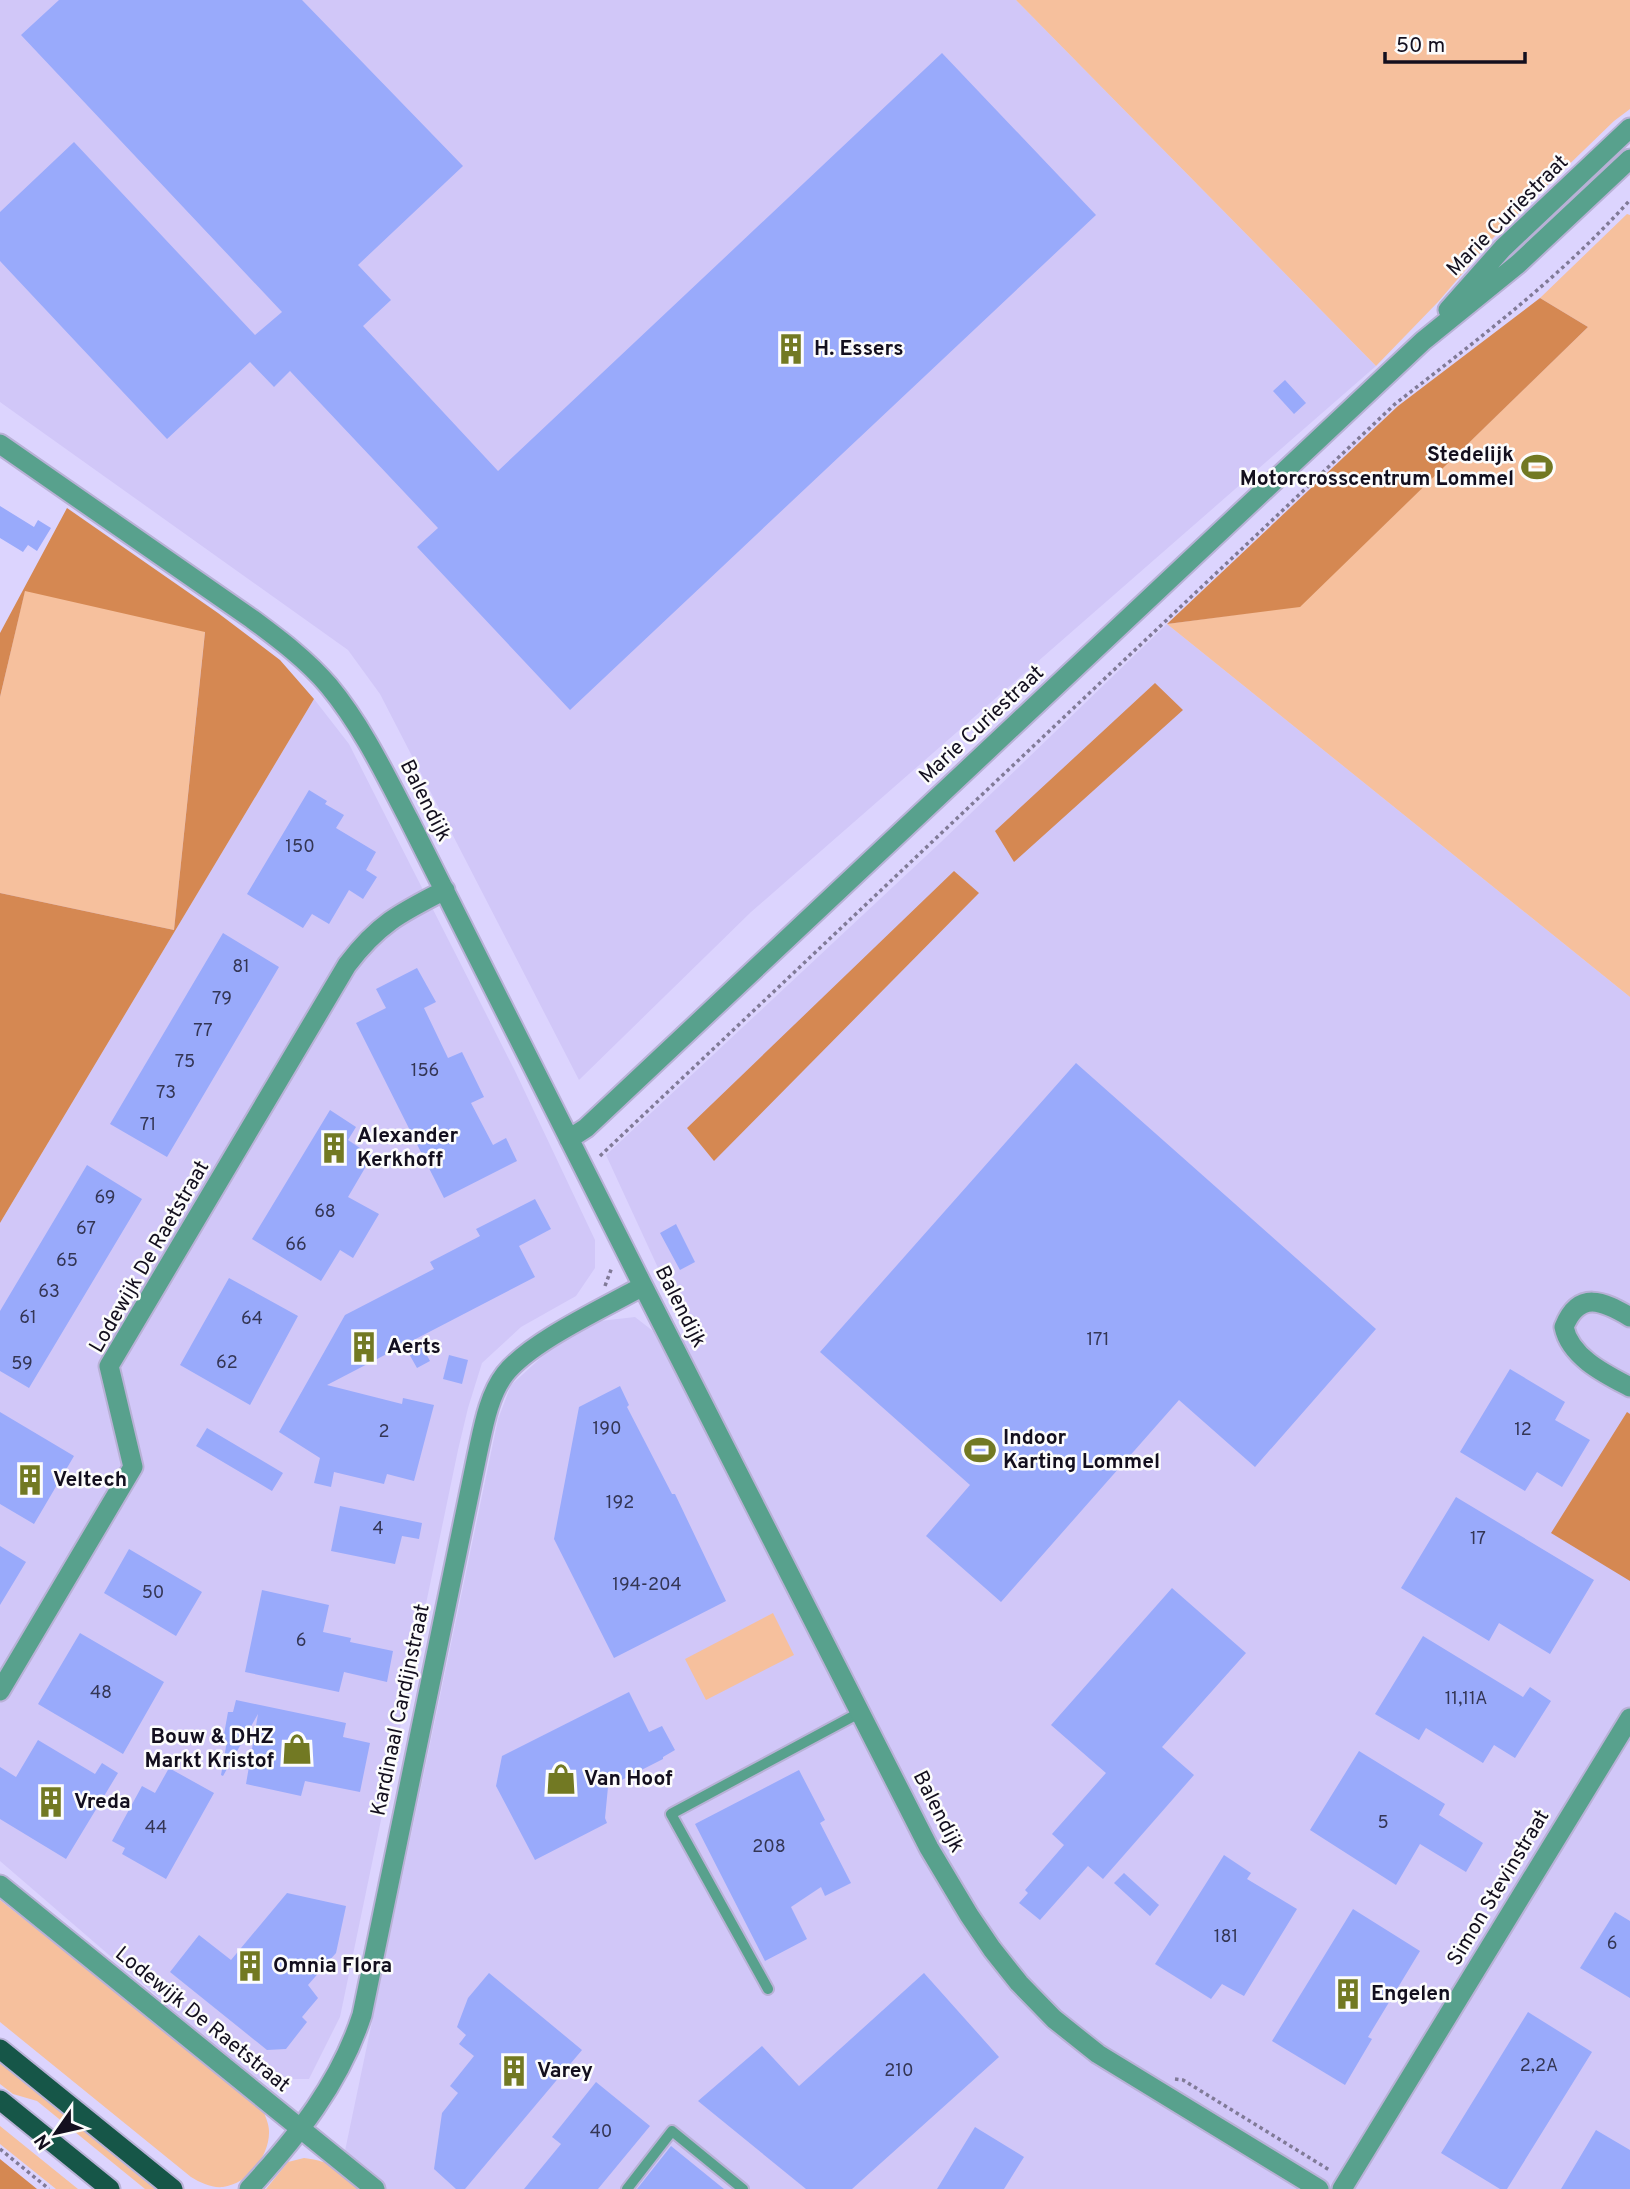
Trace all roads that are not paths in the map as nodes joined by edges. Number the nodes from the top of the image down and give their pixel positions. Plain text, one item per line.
1 (1630, 128) edge
2 (1630, 159) edge
3 (1423, 341) junction
4 (0, 444) edge
5 (445, 890) junction
6 (569, 1139) junction
7 (643, 1286) junction
8 (1630, 1317) edge
9 (1630, 1387) edge
10 (0, 1691) edge
11 (862, 1712) junction
12 (1630, 1718) edge
13 (0, 1885) edge
14 (768, 1989) dead end
15 (0, 2049) edge
16 (0, 2100) edge
17 (300, 2128) junction
18 (1344, 2185) edge
19 (110, 2189) edge
20 (173, 2189) edge
21 (250, 2189) edge
22 (375, 2189) edge
23 (627, 2189) edge
24 (743, 2189) edge
25 (1319, 2189) edge

1 - 3 street, Marie Curiestraat
2 - 3 street, Marie Curiestraat
3 - 6 street, Marie Curiestraat
4 - 5 street, Balendijk
5 - 6 street, Balendijk
5 - 10 street, Lodewijk De Raetstraat
6 - 7 street, Balendijk
7 - 11 street, Balendijk
7 - 17 street, Kardinaal Cardijnstraat
8 - 9 street
11 - 14 lane
11 - 25 street, Balendijk
12 - 18 street, Simon Stevinstraat
13 - 17 street, Lodewijk De Raetstraat
15 - 20 highway
16 - 19 highway
17 - 21 street, Kardinaal Cardijnstraat
17 - 22 street, Lodewijk De Raetstraat
23 - 24 lane

